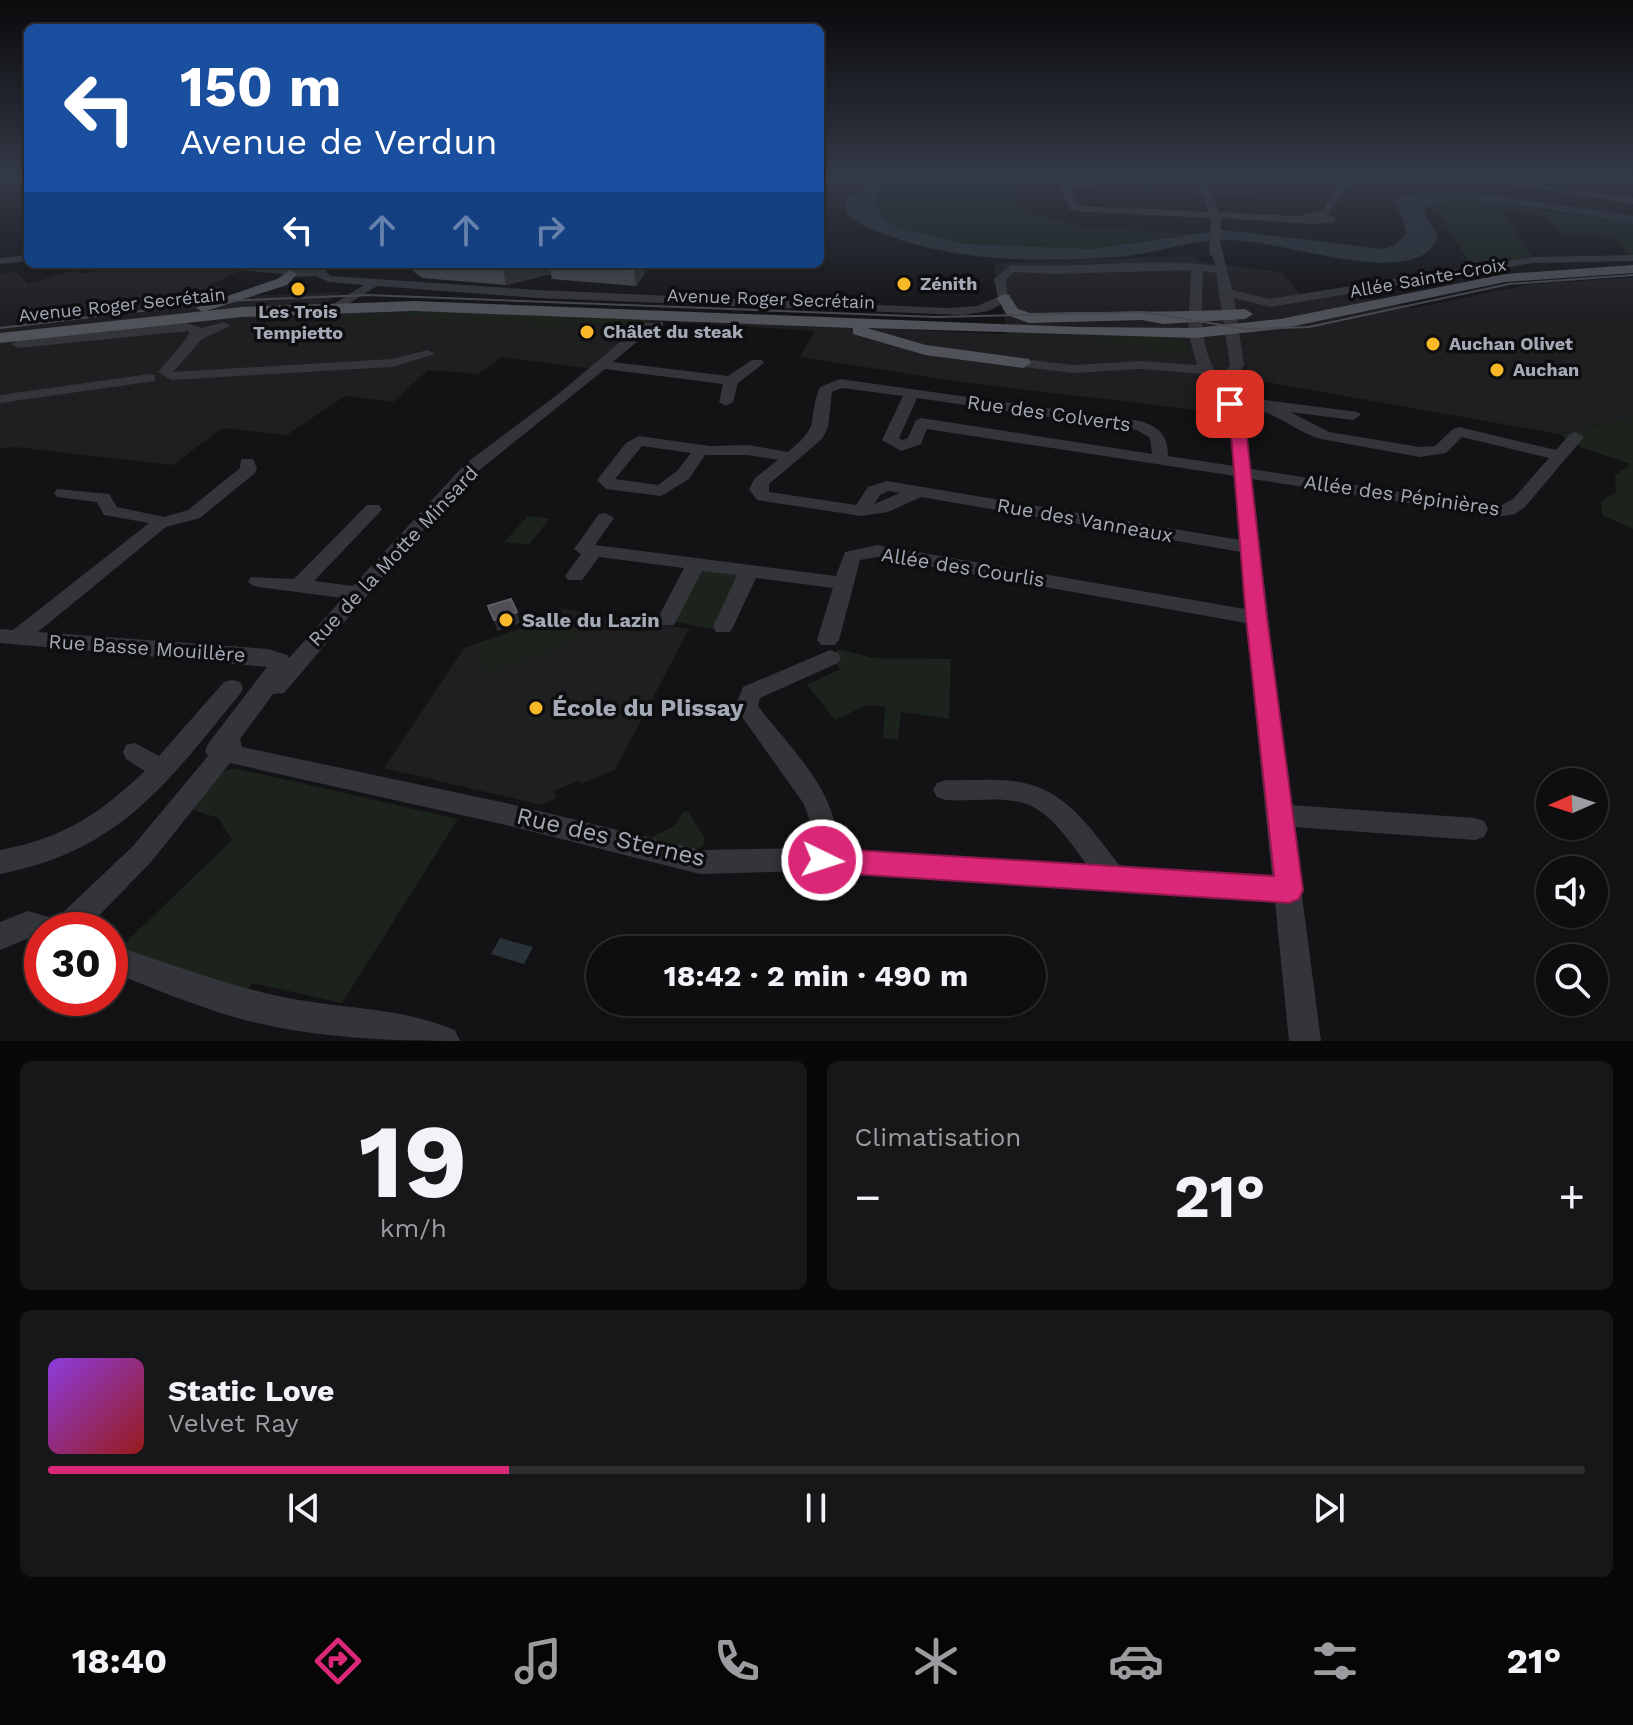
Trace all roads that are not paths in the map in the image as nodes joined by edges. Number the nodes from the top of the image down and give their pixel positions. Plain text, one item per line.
1 (1216, 224) edge
2 (1215, 238) junction
3 (24, 258) edge
4 (1633, 258) edge
5 (0, 261) edge
6 (1633, 267) edge
7 (246, 268) edge
8 (1198, 268) junction
9 (290, 272) junction
10 (1223, 272) junction
11 (370, 282) junction
12 (1225, 292) junction
13 (1004, 298) junction
14 (355, 305) junction
15 (322, 308) junction
16 (1163, 319) junction
17 (655, 320) junction
18 (798, 321) junction
19 (1232, 322) junction
20 (1196, 325) junction
21 (224, 326) joint
22 (97, 327) junction
23 (137, 330) junction
24 (194, 338) junction
25 (8, 340) edge
26 (428, 354) dead end
27 (757, 363) dead end
28 (1023, 363) joint
29 (602, 365) junction
30 (1203, 365) junction
31 (1237, 365) junction
32 (168, 374) junction
33 (731, 381) junction
34 (912, 394) junction
35 (1225, 396) junction
36 (0, 399) edge
37 (726, 402) dead end
38 (1265, 404) junction
39 (1302, 409) junction
40 (1353, 415) dead end
41 (899, 420) junction
42 (921, 423) junction
43 (1304, 427) junction
44 (1576, 437) dead end
45 (701, 450) junction
46 (1557, 455) junction
47 (790, 457) junction
48 (1160, 460) junction
49 (247, 462) dead end
50 (1244, 472) junction
51 (63, 493) dead end
52 (373, 509) dead end
53 (605, 518) dead end
54 (160, 523) junction
55 (1251, 548) junction
56 (594, 550) junction
57 (697, 562) junction
58 (750, 569) junction
59 (575, 576) dead end
60 (258, 581) dead end
61 (844, 583) junction
62 (298, 586) junction
63 (357, 593) junction
64 (1256, 618) junction
65 (667, 620) dead end
66 (723, 627) dead end
67 (9, 637) edge
68 (268, 657) junction
69 (293, 665) junction
70 (232, 688) dead end
71 (135, 752) dead end
72 (225, 752) junction
73 (162, 770) junction
74 (946, 790) dead end
75 (1280, 815) junction
76 (1475, 829) dead end
77 (0, 862) edge
78 (822, 866) junction
79 (1113, 878) junction
80 (1289, 890) junction
81 (83, 912) edge
82 (24, 926) edge
83 (0, 936) edge
84 (128, 964) edge
85 (444, 1041) edge
86 (1305, 1041) edge

1 - 2 street
2 - 8 street
2 - 10 street
3 - 5 street
4 - 12 street, Allée Sainte-Croix
6 - 19 main road, Avenue Roger Secrétain
7 - 9 street
8 - 10 street
8 - 13 street
8 - 20 street
9 - 11 street
9 - 25 main road
10 - 12 street
11 - 13 street
11 - 15 street
12 - 19 street
13 - 16 main road
14 - 15 main road, Avenue Roger Secrétain
14 - 16 main road, Avenue Roger Secrétain
14 - 17 main road, Avenue Roger Secrétain
15 - 22 main road, Avenue Roger Secrétain
15 - 25 main road, Avenue Roger Secrétain
16 - 20 main road, Avenue Roger Secrétain
17 - 18 main road, Avenue Roger Secrétain
17 - 21 main road
17 - 29 street, Rue de la Motte Minsard
18 - 20 main road, Avenue Roger Secrétain
18 - 28 main road
19 - 20 main road, Avenue Roger Secrétain
19 - 31 street
20 - 30 street
21 - 24 street, Avenue Roger Secrétain
22 - 23 main road
22 - 25 main road, Avenue Roger Secrétain
23 - 24 street, Avenue Roger Secrétain
23 - 25 street, Avenue Roger Secrétain
24 - 32 street
26 - 32 street
27 - 33 street
28 - 30 street
29 - 33 street
29 - 63 street, Rue de la Motte Minsard
30 - 31 street
30 - 35 street
31 - 35 street
32 - 36 street
33 - 37 street
34 - 41 street
34 - 47 street, Rue des Colverts
34 - 48 street, Rue des Colverts
35 - 38 street
35 - 50 street
38 - 39 street
38 - 43 street
39 - 40 street
39 - 43 street
41 - 42 street, Rue des Colverts
41 - 42 street
42 - 48 street, Rue des Colverts
43 - 46 street
44 - 46 street, Allée des Pépinières
45 - 45 street
45 - 47 street
46 - 50 street, Allée des Pépinières
47 - 55 street, Rue des Vanneaux
48 - 50 street, Rue des Colverts
49 - 54 street
50 - 55 street
51 - 54 street
52 - 62 street
53 - 56 street
54 - 67 street
55 - 64 street
56 - 57 street
56 - 59 street
57 - 58 street
57 - 65 street
58 - 61 street
58 - 66 street
60 - 62 street
61 - 64 street, Allée des Courlis
61 - 78 street
62 - 63 street
63 - 69 street, Rue de la Motte Minsard
64 - 75 street
67 - 68 street, Rue Basse Mouillère
68 - 69 street, Rue Basse Mouillère
68 - 72 street, Rue de la Motte Minsard
69 - 72 street, Rue de la Motte Minsard
70 - 73 street
71 - 73 street
72 - 78 street, Rue des Sternes
72 - 81 street, Rue de la Motte Minsard
73 - 77 street
74 - 79 street
75 - 76 street
75 - 80 street
78 - 79 street, Rue des Sternes
79 - 80 street, Rue des Sternes
80 - 86 street
82 - 83 street
84 - 85 street

